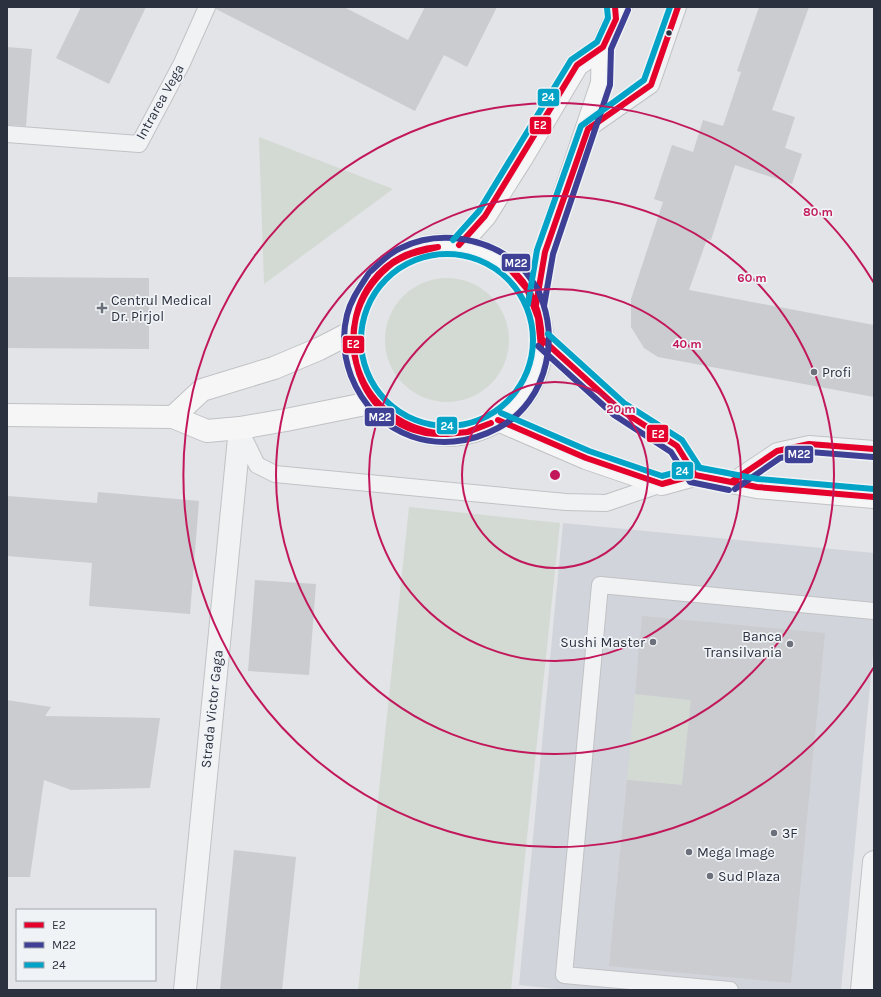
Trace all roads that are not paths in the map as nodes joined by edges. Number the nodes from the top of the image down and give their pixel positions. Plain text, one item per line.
1 (207, 7) edge
2 (678, 7) edge
3 (617, 11) edge
4 (603, 47) junction
5 (588, 129) junction
6 (7, 134) edge
7 (459, 245) junction
8 (536, 305) junction
9 (352, 332) junction
10 (543, 340) junction
11 (375, 402) junction
12 (7, 415) edge
13 (173, 417) junction
14 (498, 420) junction
15 (240, 428) junction
16 (874, 450) edge
17 (695, 475) junction
18 (731, 482) junction
19 (662, 484) junction
20 (874, 497) edge
21 (874, 611) edge
22 (874, 862) edge
23 (185, 990) edge
24 (730, 990) edge
25 (862, 990) edge

1 - 6 lane, Intrarea Vega
2 - 5 lane
3 - 4 main road
4 - 5 main road
4 - 7 main road
5 - 8 main road
7 - 8 main road
7 - 9 main road
8 - 10 main road
9 - 11 main road
9 - 13 main road
10 - 14 main road
10 - 17 main road
11 - 14 main road
11 - 15 main road
12 - 13 main road
13 - 15 main road
14 - 19 main road
15 - 19 lane
15 - 23 street, Strada Victor Gaga
16 - 18 lane
17 - 18 main road
17 - 19 main road
18 - 20 main road
21 - 24 lane
22 - 25 street

